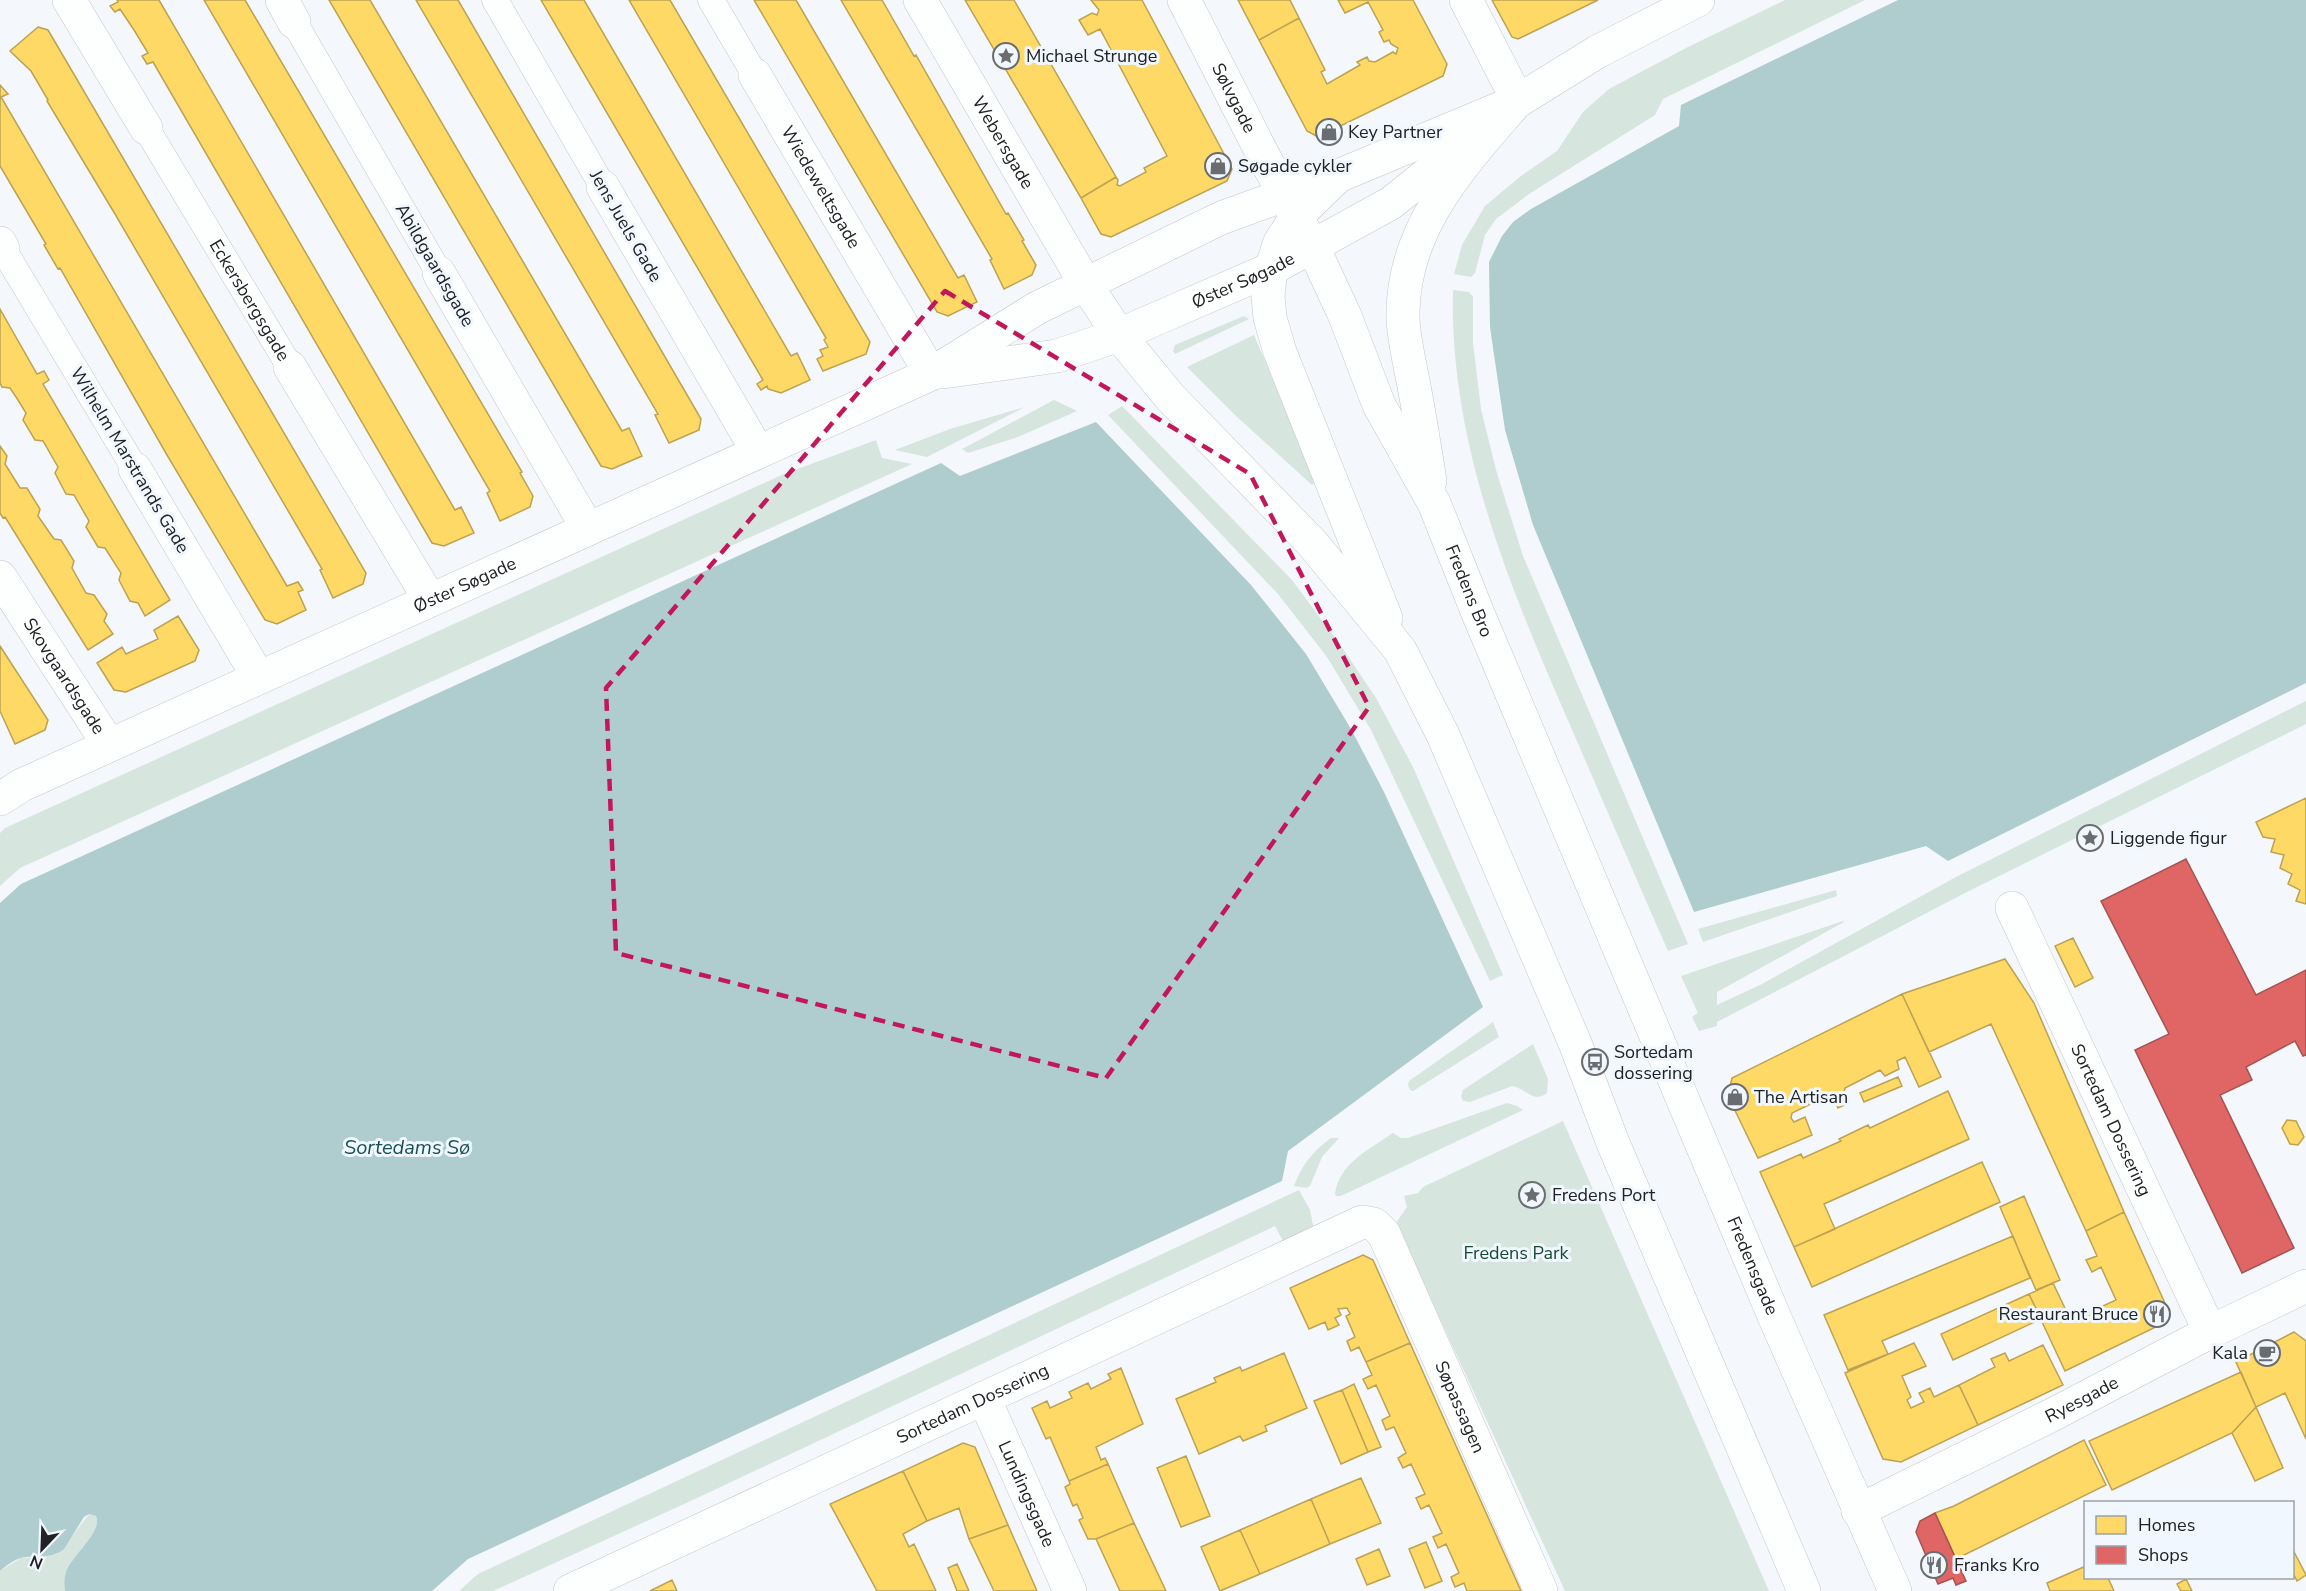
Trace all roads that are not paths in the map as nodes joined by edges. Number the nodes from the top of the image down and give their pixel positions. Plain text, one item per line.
1 (69, 0) edge
2 (495, 0) edge
3 (711, 0) edge
4 (920, 0) edge
5 (1184, 0) edge
6 (1466, 0) edge
7 (1698, 0) edge
8 (288, 11) edge
9 (754, 75) joint
10 (1518, 101) junction
11 (146, 128) joint
12 (603, 187) joint
13 (1291, 206) junction
14 (2, 246) edge
15 (1313, 247) junction
16 (1271, 269) junction
17 (440, 273) joint
18 (1086, 285) junction
19 (1119, 335) junction
20 (290, 367) joint
21 (931, 374) junction
22 (758, 452) junction
23 (135, 470) joint
24 (1434, 503) junction
25 (588, 529) junction
26 (0, 577) edge
27 (430, 600) junction
28 (1400, 650) junction
29 (259, 678) junction
30 (109, 746) junction
31 (0, 799) edge
32 (2012, 908) dead end
33 (1615, 939) joint
34 (1374, 1224) joint
35 (2306, 1286) edge
36 (2210, 1332) junction
37 (984, 1398) junction
38 (1858, 1511) junction
39 (570, 1591) edge
40 (1070, 1591) edge
41 (1541, 1591) edge
42 (1804, 1591) edge
43 (1894, 1591) edge

1 - 11 street, Eckersbergsgade
2 - 12 street, Jens Juels Gade
3 - 9 street, Wiedeweltsgade
4 - 18 street, Webersgade
5 - 13 street, Sølvgade
6 - 10 street
7 - 10 street, Øster Søgade
8 - 17 street, Abildgaardsgade
9 - 21 street, Wiedeweltsgade
10 - 13 street, Øster Søgade
10 - 15 street, Øster Søgade
10 - 24 street
11 - 20 street, Eckersbergsgade
12 - 22 street, Jens Juels Gade
13 - 15 street, Sølvgade
13 - 16 street
13 - 18 street, Øster Søgade
14 - 23 street, Wilhelm Marstrands Gade
15 - 16 street, Øster Søgade
15 - 24 street, Fredens Bro
16 - 19 street, Øster Søgade
16 - 28 street
17 - 25 street, Abildgaardsgade
18 - 19 street, Webersgade
18 - 21 street, Øster Søgade
19 - 21 street, Øster Søgade
19 - 28 street
20 - 27 street, Eckersbergsgade
21 - 22 street, Øster Søgade
22 - 25 street, Øster Søgade
23 - 29 street, Wilhelm Marstrands Gade
24 - 33 street, Fredens Bro
25 - 27 street, Øster Søgade
26 - 30 street, Skovgaardsgade
27 - 29 street, Øster Søgade
28 - 42 street
29 - 30 street, Øster Søgade
30 - 31 street, Øster Søgade
32 - 36 street, Sortedam Dossering
33 - 38 street, Fredensgade
34 - 37 street, Sortedam Dossering
34 - 41 street, Søpassagen
35 - 36 street, Ryesgade
36 - 38 street, Ryesgade
37 - 39 street, Sortedam Dossering
37 - 40 street, Lundingsgade
38 - 43 street, Fredensgade

